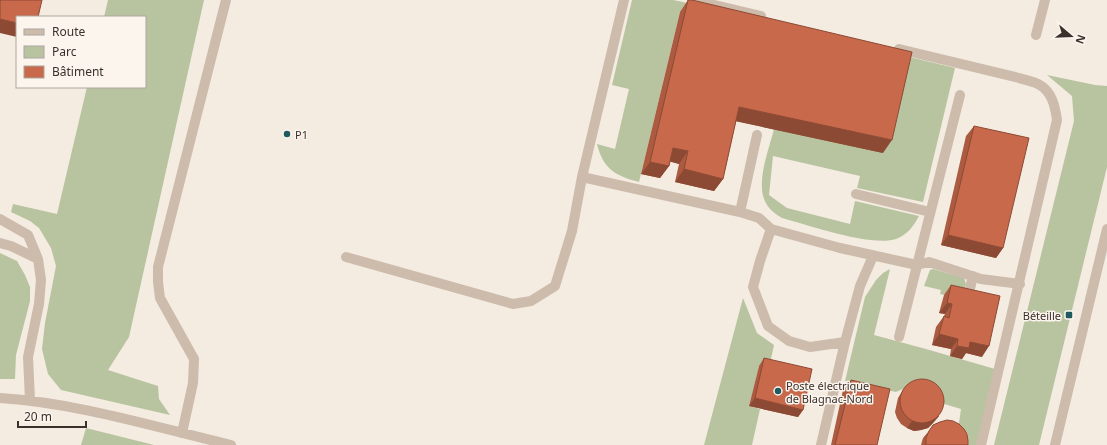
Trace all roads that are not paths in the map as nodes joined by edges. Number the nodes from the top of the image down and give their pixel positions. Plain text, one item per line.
1 (226, 0) edge
2 (624, 0) edge
3 (693, 0) edge
4 (1045, 0) edge
5 (771, 18) edge
6 (1036, 35) dead end
7 (887, 46) edge
8 (960, 96) dead end
9 (757, 135) dead end
10 (582, 177) junction
11 (856, 194) dead end
12 (740, 212) junction
13 (930, 212) junction
14 (0, 219) edge
15 (771, 229) junction
16 (1107, 229) edge
17 (0, 243) edge
18 (873, 256) junction
19 (346, 257) dead end
20 (38, 259) junction
21 (917, 265) junction
22 (973, 276) junction
23 (1020, 284) junction
24 (968, 297) edge
25 (900, 337) dead end
26 (845, 342) junction
27 (0, 398) edge
28 (30, 400) junction
29 (182, 433) junction
30 (230, 445) edge
31 (821, 445) edge
32 (981, 445) edge
33 (1055, 445) edge

1 - 29 street
2 - 10 street
3 - 5 street
4 - 6 street
7 - 23 street
8 - 13 street
9 - 12 street
10 - 12 street
10 - 19 street
11 - 13 street
12 - 15 street
13 - 21 street
14 - 20 street
15 - 18 street
15 - 26 street
16 - 33 street
17 - 20 street
18 - 21 street
18 - 26 street
20 - 28 street
21 - 22 street
21 - 25 street
22 - 23 street
22 - 24 street
23 - 32 street
26 - 31 street
27 - 28 street
28 - 29 street
29 - 30 street

